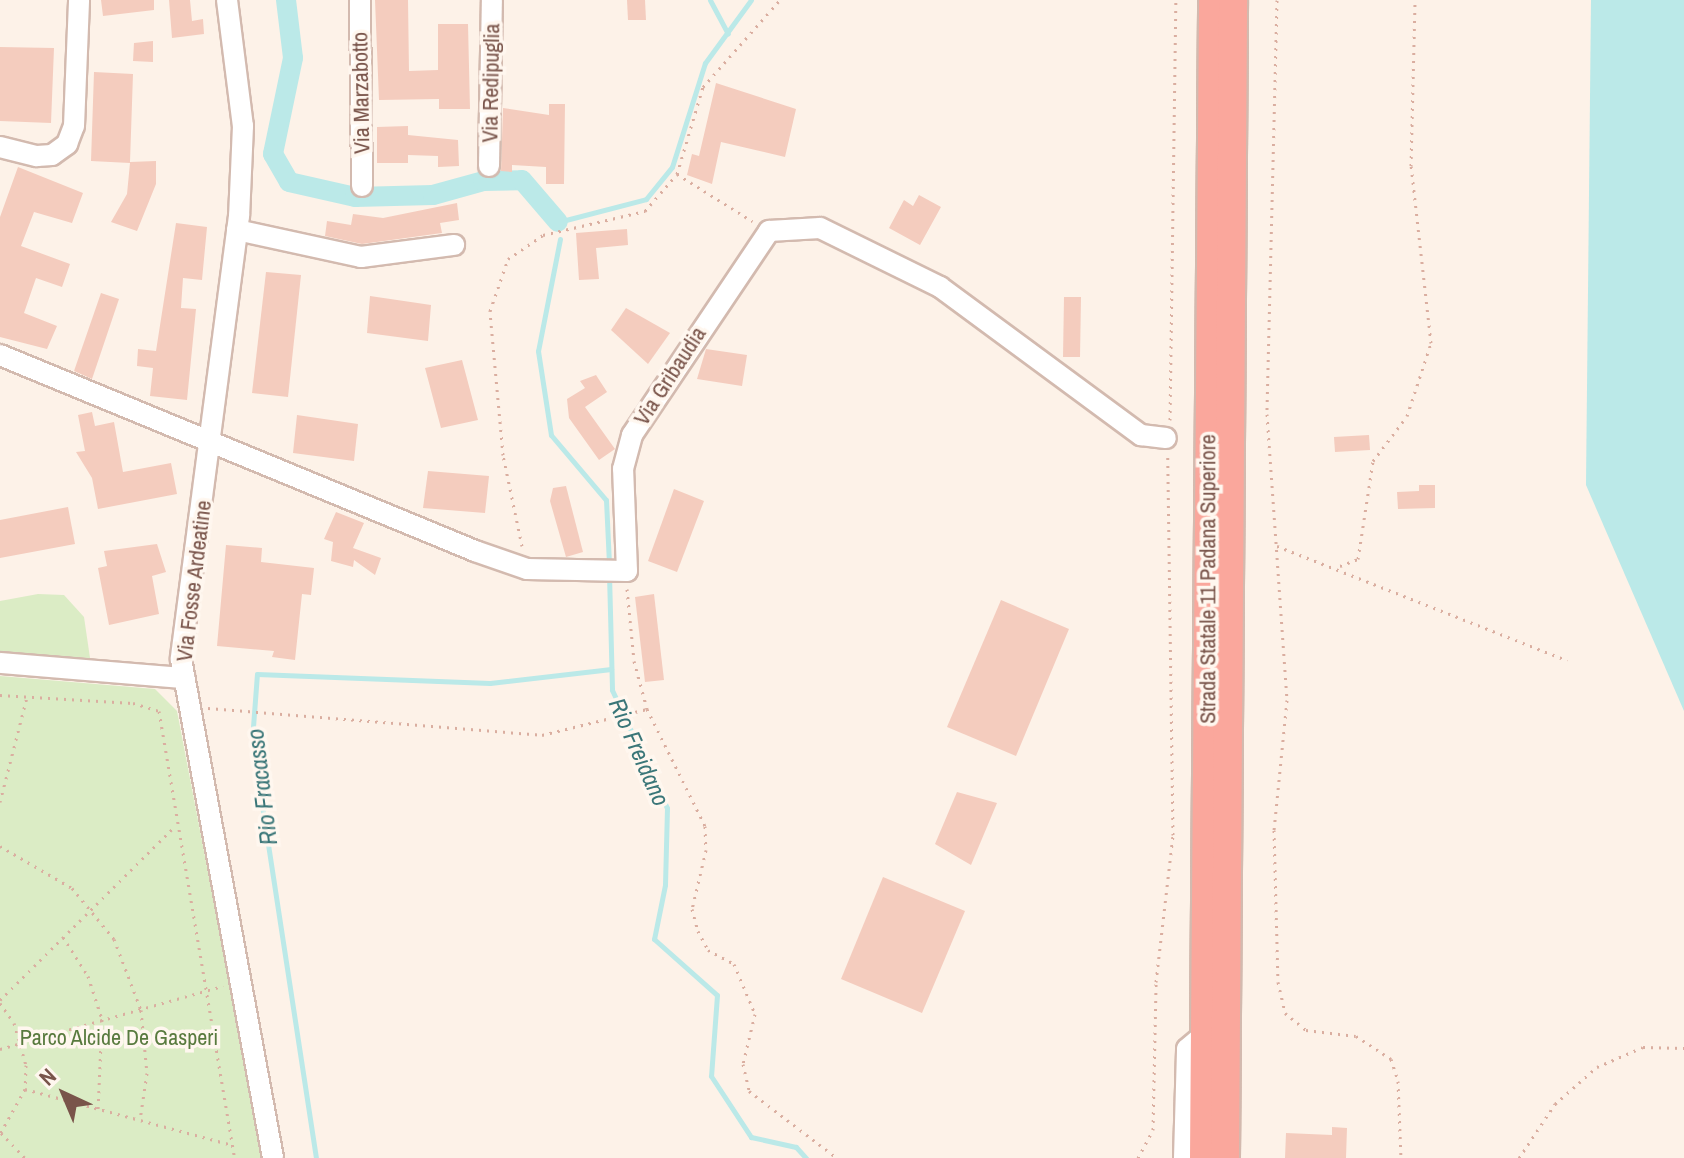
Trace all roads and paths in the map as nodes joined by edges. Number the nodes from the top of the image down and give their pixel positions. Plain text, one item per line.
1 (79, 0) edge
2 (227, 0) edge
3 (360, 0) edge
4 (492, 0) edge
5 (780, 0) edge
6 (1176, 0) edge
7 (1213, 0) edge
8 (1233, 0) edge
9 (1277, 0) edge
10 (1415, 0) edge
11 (0, 147) edge
12 (489, 166) dead end
13 (677, 174) junction
14 (362, 186) dead end
15 (237, 230) junction
16 (769, 231) junction
17 (454, 245) dead end
18 (0, 355) edge
19 (1166, 438) junction
20 (211, 444) junction
21 (1277, 546) junction
22 (1340, 566) junction
23 (527, 569) junction
24 (615, 571) junction
25 (1567, 660) dead end
26 (0, 663) edge
27 (184, 678) junction
28 (0, 695) edge
29 (27, 697) junction
30 (210, 708) dead end
31 (647, 709) junction
32 (0, 802) edge
33 (177, 824) junction
34 (0, 846) edge
35 (90, 909) junction
36 (63, 937) junction
37 (241, 981) junction
38 (206, 992) junction
39 (0, 1001) edge
40 (141, 1010) junction
41 (102, 1019) junction
42 (1205, 1034) junction
43 (21, 1044) junction
44 (1684, 1048) edge
45 (0, 1049) edge
46 (25, 1089) junction
47 (98, 1110) junction
48 (140, 1120) junction
49 (0, 1134) edge
50 (232, 1145) junction
51 (25, 1158) edge
52 (235, 1158) edge
53 (273, 1158) edge
54 (837, 1158) edge
55 (1138, 1158) edge
56 (1184, 1158) edge
57 (1204, 1158) edge
58 (1225, 1158) edge
59 (1401, 1158) edge
60 (1519, 1158) edge

1 - 11 street
2 - 15 street, Via Fosse Ardeatine
3 - 14 street, Via Marzabotto
4 - 12 street, Via Redipuglia
5 - 13 path
6 - 19 path
7 - 42 highway, Strada Statale 11 Padana Superiore
8 - 58 highway, Strada Statale 11 Padana Superiore
9 - 21 path
10 - 22 path
13 - 16 path
13 - 23 path
15 - 17 street
15 - 20 street, Via Fosse Ardeatine
16 - 19 street
16 - 24 street, Via Gribaudia
18 - 20 street
19 - 55 path
20 - 23 street
20 - 27 street, Via Fosse Ardeatine
21 - 22 path
21 - 59 path
22 - 25 path
23 - 24 street
24 - 31 path
26 - 27 street
27 - 37 street, Via Fosse Ardeatine
28 - 29 path
29 - 32 path
29 - 33 path
30 - 31 path
31 - 54 path
33 - 35 path
33 - 38 path
34 - 35 path
35 - 36 path
35 - 40 path
36 - 39 path
36 - 41 path
37 - 38 path
37 - 53 street, Via Fosse Ardeatine
38 - 40 path
38 - 50 path
39 - 43 path
40 - 41 path
40 - 48 path
41 - 43 path
41 - 47 path
42 - 56 street
42 - 57 highway, Strada Statale 11 Padana Superiore
43 - 45 path
43 - 46 path
44 - 60 path
46 - 47 path
46 - 49 path
47 - 48 path
48 - 50 path
49 - 51 path
50 - 52 path

